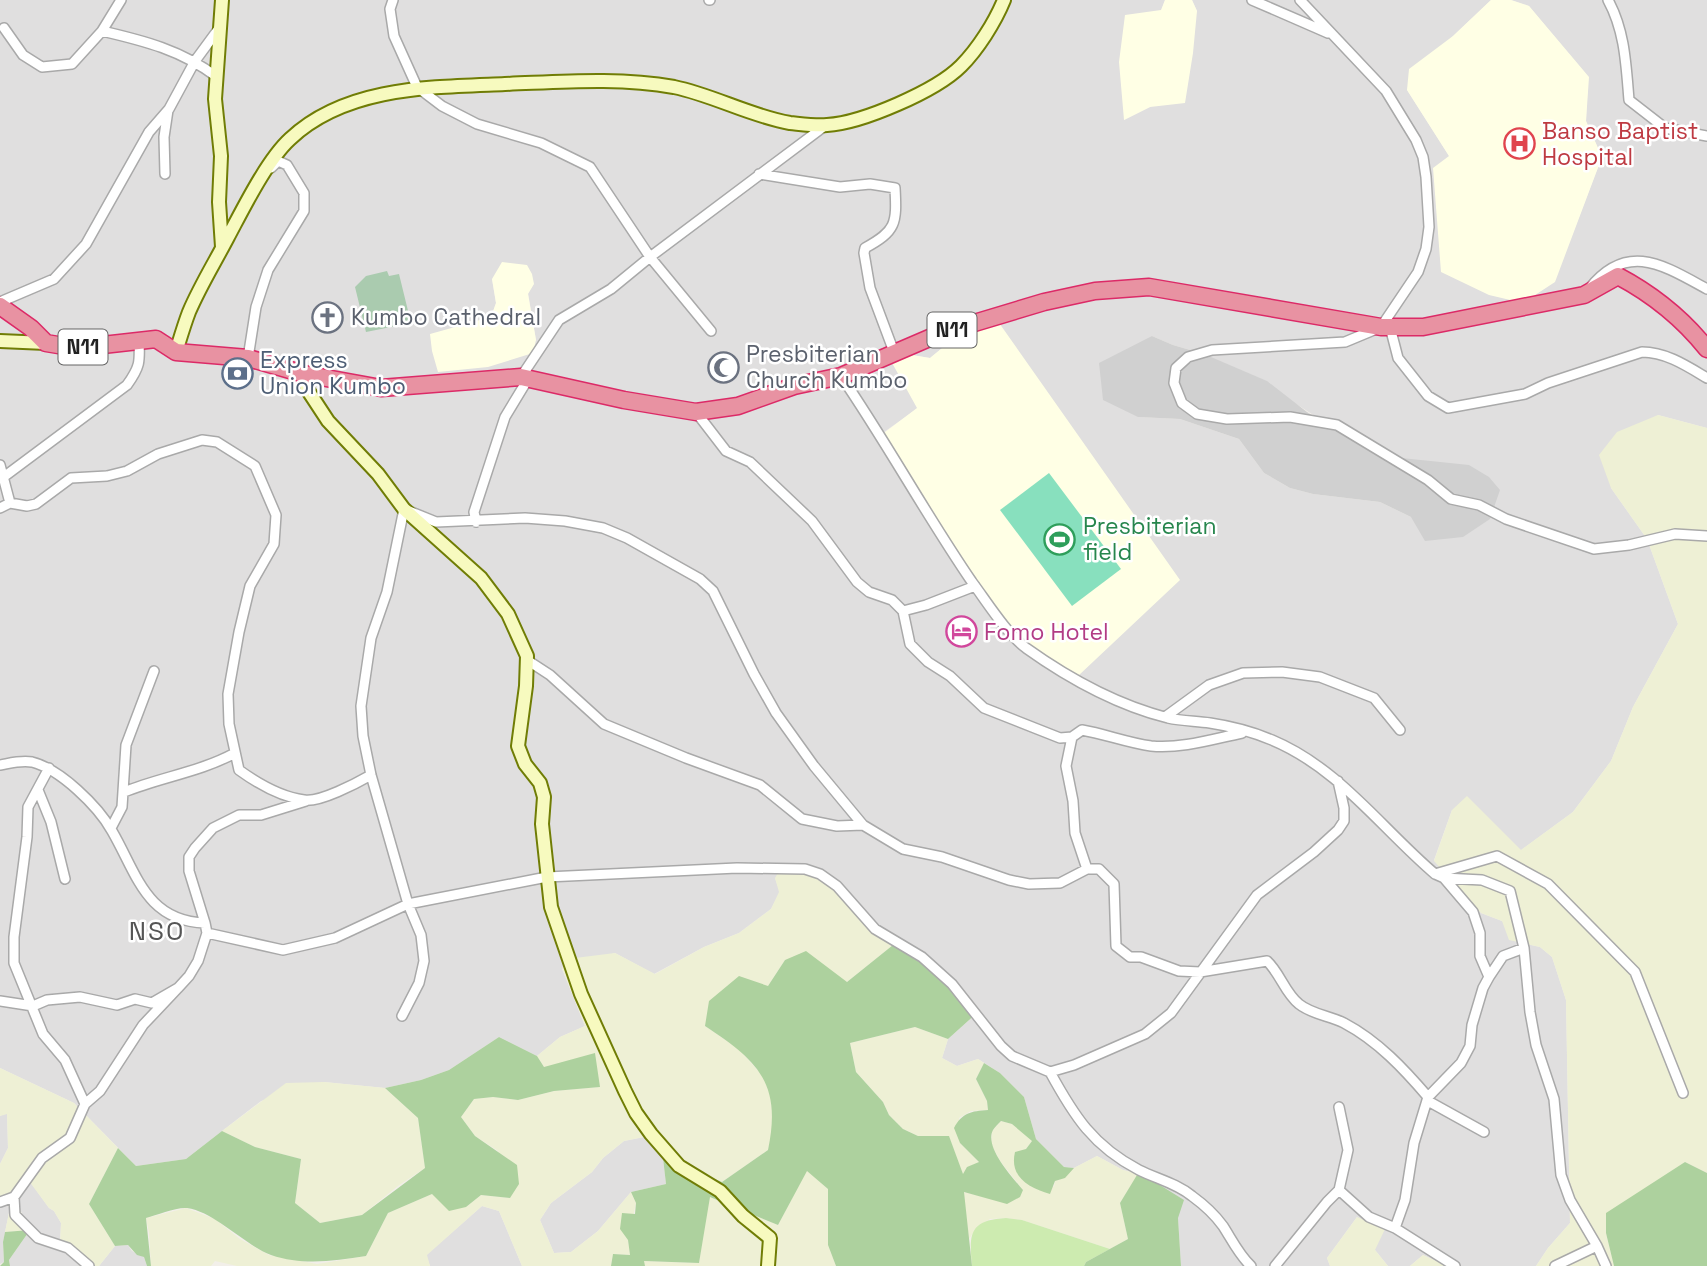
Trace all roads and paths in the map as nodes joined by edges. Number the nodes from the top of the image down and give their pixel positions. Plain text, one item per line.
1 (121, 0) edge
2 (222, 0) edge
3 (393, 0) edge
4 (1004, 0) edge
5 (1252, 0) edge
6 (1300, 0) edge
7 (1608, 0) edge
8 (221, 25) junction
9 (4, 28) dead end
10 (102, 31) junction
11 (1332, 35) junction
12 (195, 61) junction
13 (216, 77) junction
14 (417, 88) junction
15 (169, 109) junction
16 (826, 125) junction
17 (1707, 136) edge
18 (165, 174) dead end
19 (759, 174) junction
20 (263, 177) junction
21 (222, 250) junction
22 (650, 257) junction
23 (1707, 289) edge
24 (1584, 295) junction
25 (0, 304) edge
26 (1386, 327) junction
27 (712, 331) dead end
28 (0, 341) edge
29 (139, 341) junction
30 (46, 343) junction
31 (1707, 349) edge
32 (176, 352) junction
33 (894, 352) junction
34 (248, 359) junction
35 (304, 374) junction
36 (841, 376) junction
37 (524, 378) junction
38 (1707, 378) edge
39 (696, 412) junction
40 (0, 465) edge
41 (5, 476) junction
42 (10, 503) junction
43 (0, 508) edge
44 (404, 509) junction
45 (476, 522) junction
46 (1707, 536) edge
47 (975, 586) junction
48 (903, 611) junction
49 (527, 660) junction
50 (154, 671) dead end
51 (1165, 717) junction
52 (1400, 730) dead end
53 (1248, 732) junction
54 (1072, 737) junction
55 (235, 753) junction
56 (0, 765) edge
57 (49, 768) junction
58 (371, 775) junction
59 (1338, 781) junction
60 (38, 790) junction
61 (124, 792) junction
62 (306, 801) junction
63 (863, 825) junction
64 (111, 828) junction
65 (1087, 869) junction
66 (1439, 876) junction
67 (547, 877) junction
68 (65, 879) dead end
69 (408, 904) junction
70 (206, 928) junction
71 (1524, 948) junction
72 (1200, 972) junction
73 (1489, 976) junction
74 (178, 988) junction
75 (0, 1001) edge
76 (33, 1006) junction
77 (402, 1016) dead end
78 (1049, 1072) junction
79 (1683, 1093) dead end
80 (1428, 1097) junction
81 (85, 1104) junction
82 (1339, 1107) dead end
83 (1484, 1132) dead end
84 (1339, 1190) junction
85 (14, 1198) junction
86 (0, 1202) edge
87 (1395, 1228) junction
88 (1597, 1246) junction
89 (89, 1266) edge
90 (768, 1266) edge
91 (1251, 1266) edge
92 (1275, 1266) edge
93 (1455, 1266) edge
94 (1555, 1266) edge
95 (1606, 1266) edge

1 - 10 street
2 - 8 street
3 - 14 street
4 - 16 street
5 - 11 street
6 - 11 street
7 - 17 street
8 - 12 street
8 - 13 street
9 - 10 street
10 - 12 street
11 - 26 street
12 - 13 street
12 - 15 street
13 - 21 street
14 - 16 street
14 - 20 street
14 - 22 street
15 - 18 street
15 - 25 street
16 - 19 street
19 - 22 street
19 - 33 street
20 - 21 street
20 - 34 street
21 - 32 street
22 - 27 street
22 - 37 street
23 - 24 street
24 - 26 highway, N11
24 - 31 highway, N11
25 - 30 highway, N11
26 - 33 highway, N11
26 - 38 street
26 - 46 street
28 - 30 street
29 - 30 highway, N11
29 - 32 highway, N11
29 - 41 street
32 - 34 highway, N11
33 - 36 highway, N11
34 - 35 highway, N11
35 - 37 highway, N11
35 - 44 street
36 - 39 highway, N11
36 - 47 street
37 - 39 highway, N11
37 - 45 street
39 - 48 street
40 - 41 street
41 - 42 street
42 - 43 street
42 - 55 street
44 - 45 street
44 - 49 street
44 - 58 street
45 - 63 street
47 - 48 street
47 - 51 street
48 - 54 street
49 - 63 street
49 - 67 street
50 - 61 street
51 - 52 street
51 - 53 street
53 - 54 street
53 - 59 street
54 - 65 street
55 - 61 street
55 - 62 street
56 - 57 street
57 - 60 street
57 - 64 street
58 - 62 street
58 - 69 street
59 - 66 street
59 - 72 street
60 - 68 street
60 - 76 street
61 - 64 street
62 - 70 street
63 - 65 street
64 - 70 street
65 - 72 street
66 - 71 street
66 - 73 street
66 - 79 street
67 - 69 street
67 - 78 street
67 - 90 street
69 - 70 street
69 - 77 street
70 - 74 street
71 - 73 street
71 - 88 street
72 - 78 street
72 - 80 street
73 - 80 street
74 - 76 street
74 - 81 street
75 - 76 street
76 - 81 street
78 - 91 street
80 - 83 street
80 - 87 street
81 - 85 street
82 - 84 street
84 - 87 street
84 - 92 street
85 - 86 street
85 - 89 street
87 - 93 street
88 - 94 street
88 - 95 street

